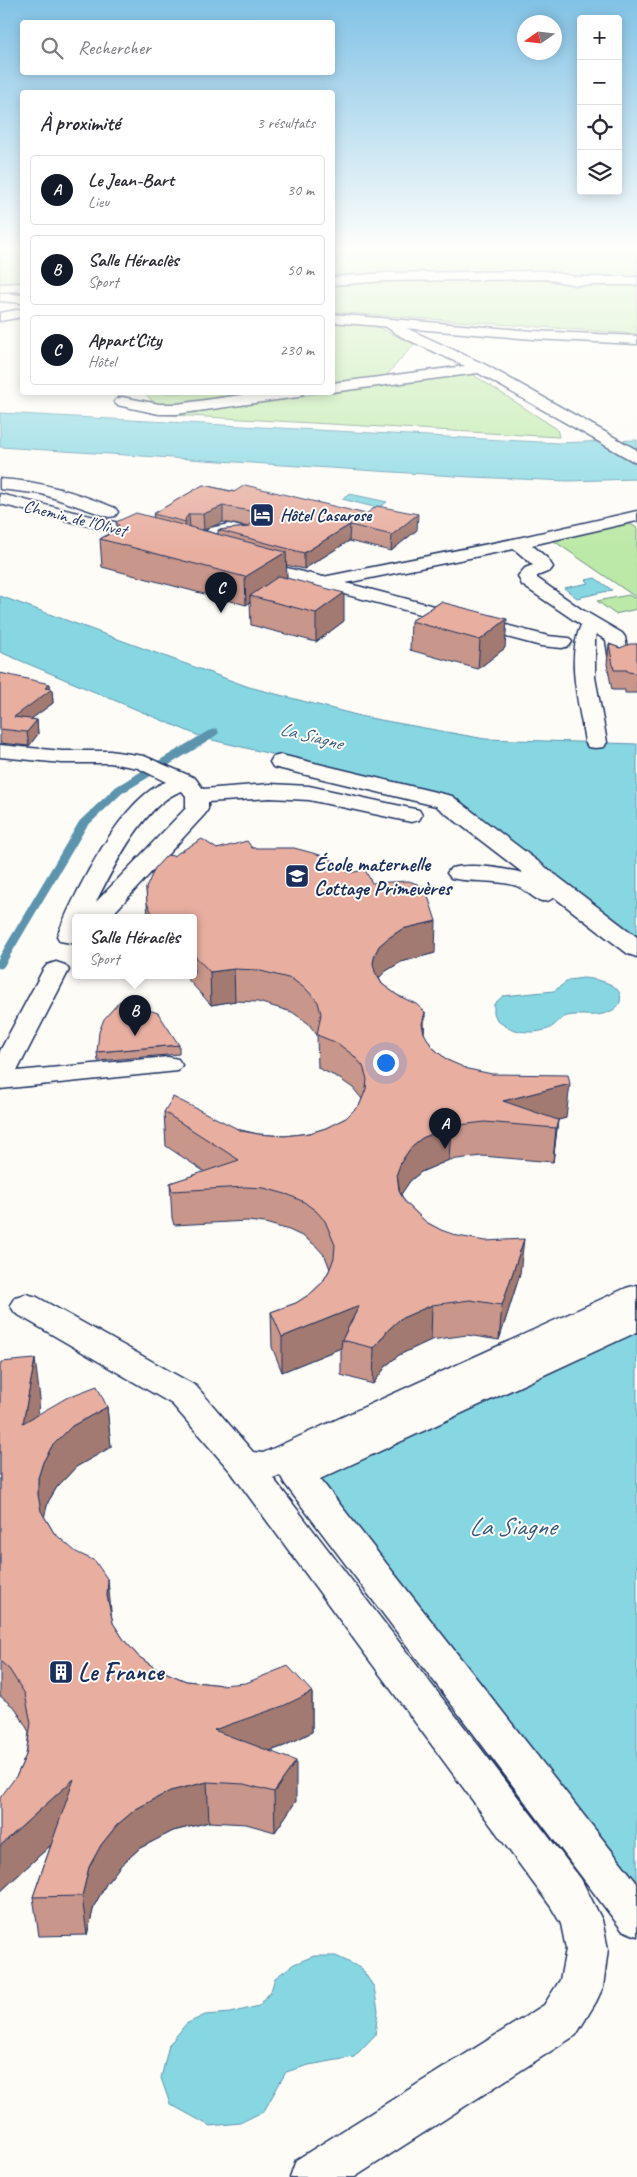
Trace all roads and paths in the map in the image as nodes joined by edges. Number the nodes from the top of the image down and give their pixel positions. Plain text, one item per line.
1 (453, 348) edge
2 (481, 368) junction
3 (335, 388) edge
4 (276, 395) edge
5 (122, 402) dead end
6 (637, 457) edge
7 (0, 484) edge
8 (0, 499) edge
9 (637, 516) edge
10 (135, 532) junction
11 (198, 540) edge
12 (518, 543) junction
13 (112, 544) edge
14 (324, 582) junction
15 (591, 623) junction
16 (562, 642) dead end
17 (619, 660) edge
18 (596, 742) dead end
19 (0, 751) edge
20 (281, 762) dead end
21 (184, 784) junction
22 (411, 816) dead end
23 (459, 873) dead end
24 (81, 914) edge
25 (100, 914) edge
26 (637, 949) edge
27 (637, 966) edge
28 (56, 970) dead end
29 (168, 1065) dead end
30 (0, 1079) edge
31 (637, 1296) edge
32 (26, 1305) dead end
33 (637, 1319) edge
34 (243, 1463) junction
35 (637, 1916) edge
36 (313, 2177) edge

1 - 2 street
2 - 3 street
2 - 6 street
4 - 5 street
7 - 10 street, Chemin de l'Olivet
8 - 10 street, Chemin de l'Olivet
9 - 12 street
10 - 13 street
11 - 14 street
12 - 14 street
12 - 15 street
14 - 16 street
15 - 17 street
15 - 18 street
19 - 21 street
20 - 26 street
21 - 22 street
21 - 24 street
21 - 25 street
23 - 27 street
28 - 30 street
29 - 30 street
31 - 34 street
32 - 34 street
33 - 35 street
34 - 36 street

